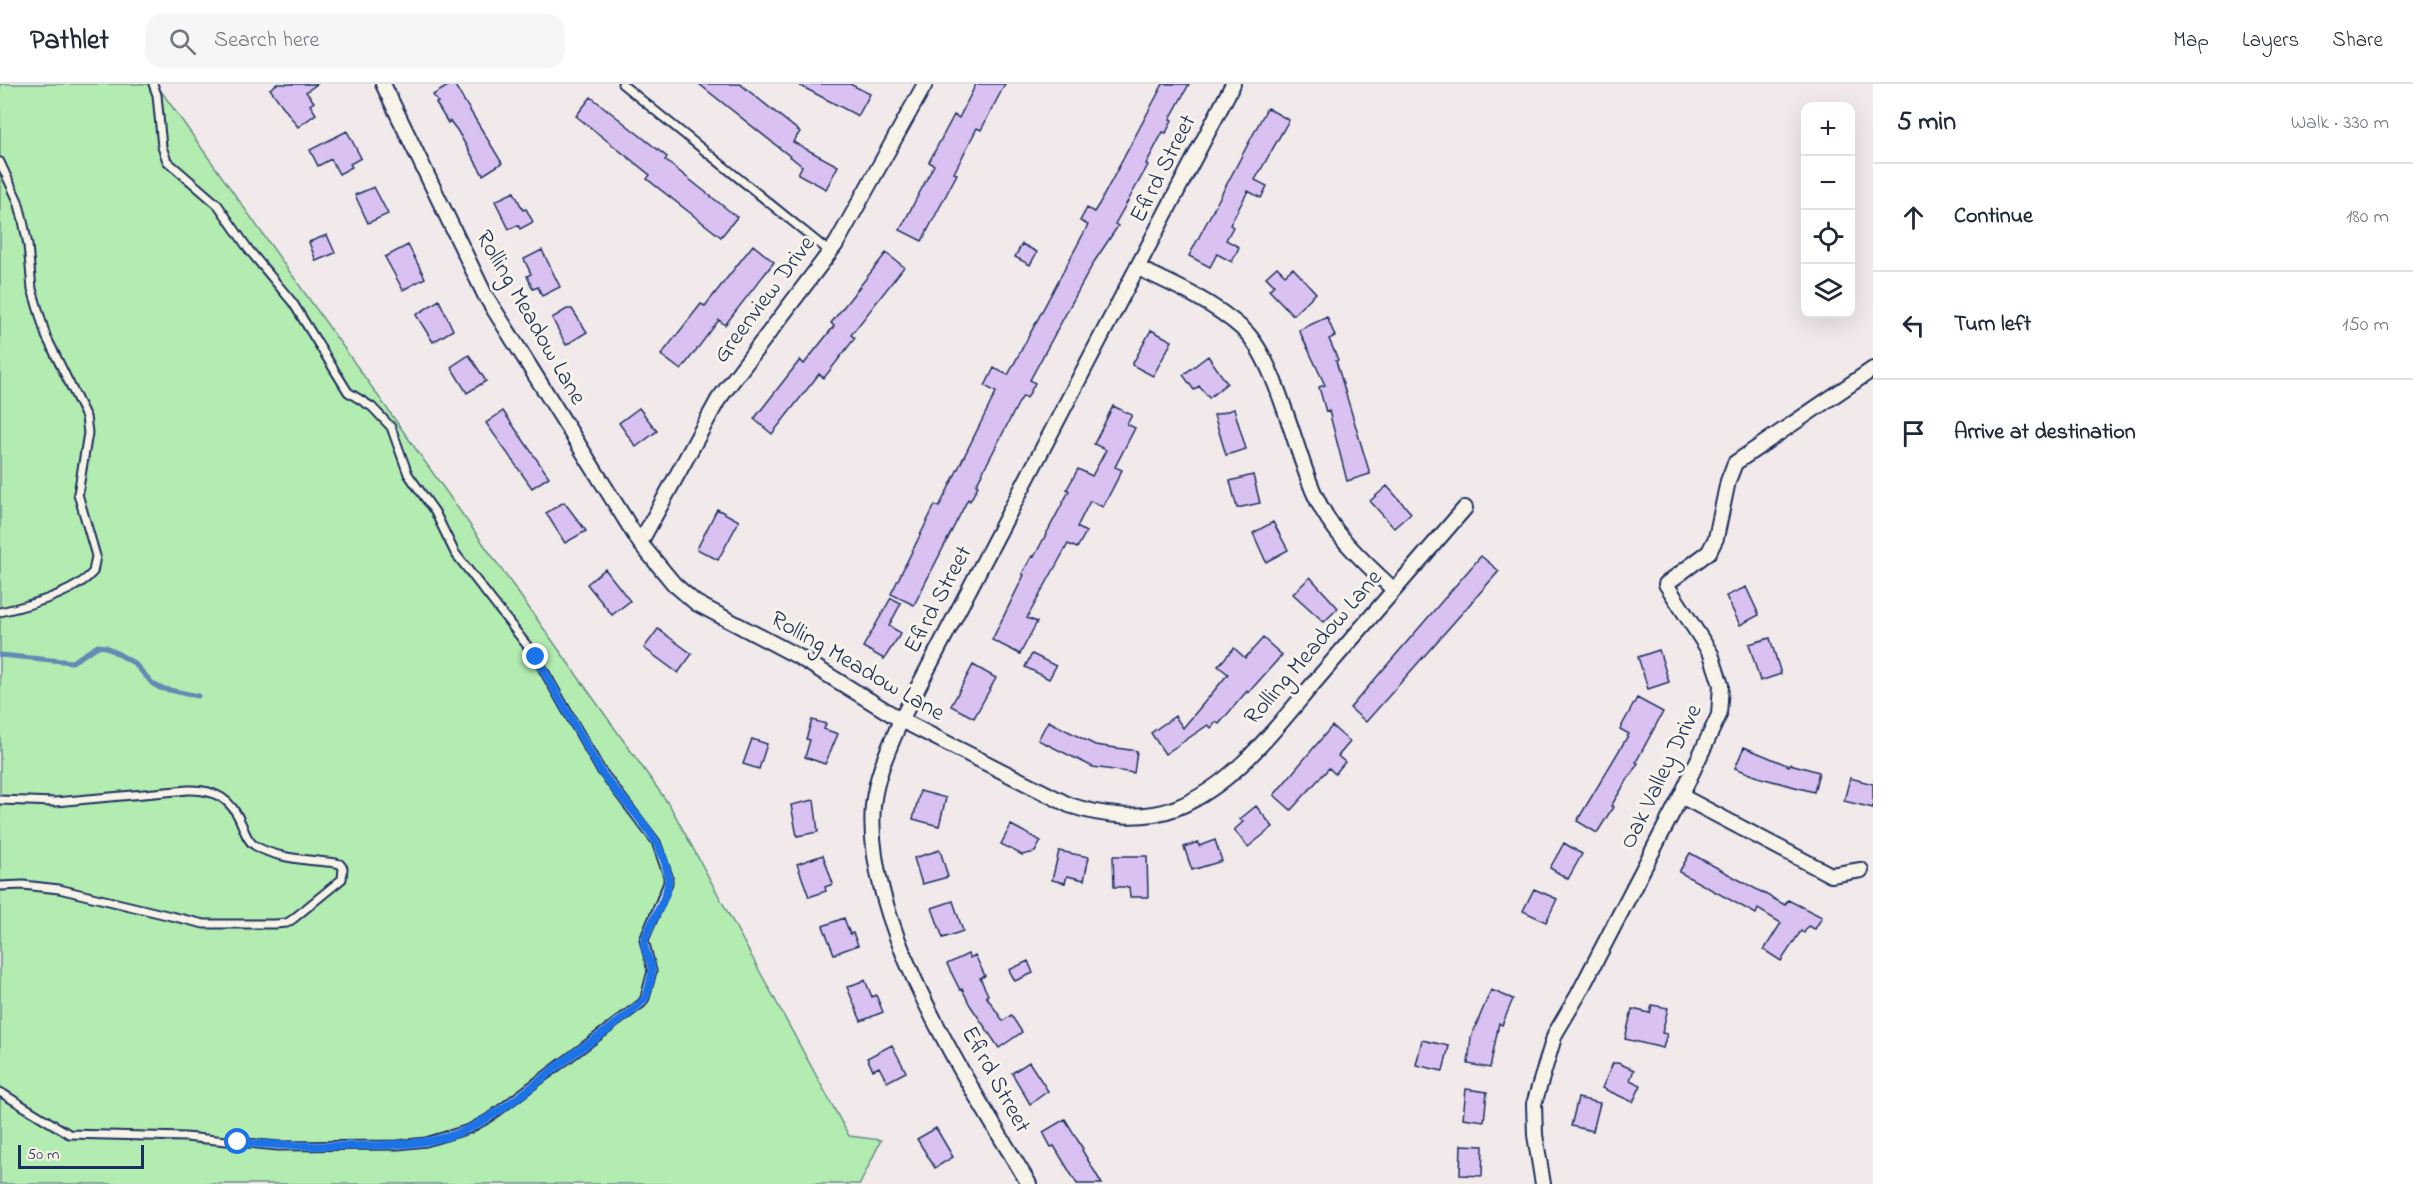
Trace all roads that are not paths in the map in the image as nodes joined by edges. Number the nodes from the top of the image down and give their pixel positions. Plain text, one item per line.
1 (153, 84) edge
2 (383, 84) edge
3 (622, 84) edge
4 (925, 84) edge
5 (1233, 84) edge
6 (0, 162) edge
7 (830, 252) junction
8 (1138, 268) junction
9 (1873, 369) edge
10 (1465, 508) dead end
11 (640, 543) junction
12 (1394, 590) junction
13 (0, 612) edge
14 (901, 720) junction
15 (1681, 796) junction
16 (0, 800) edge
17 (1861, 870) dead end
18 (0, 886) edge
19 (0, 1092) edge
20 (1029, 1184) edge
21 (1543, 1184) edge

1 - 19 lane
2 - 11 street, Rolling Meadow Lane
3 - 7 lane
4 - 7 street, Greenview Drive
5 - 8 street, Efird Street
6 - 13 lane
7 - 11 street, Greenview Drive
8 - 12 street
8 - 14 street, Efird Street
9 - 15 street, Oak Valley Drive
10 - 12 street, Rolling Meadow Lane
11 - 14 street, Rolling Meadow Lane
12 - 14 street, Rolling Meadow Lane
14 - 20 street, Efird Street
15 - 17 street
15 - 21 street, Oak Valley Drive
16 - 18 lane

